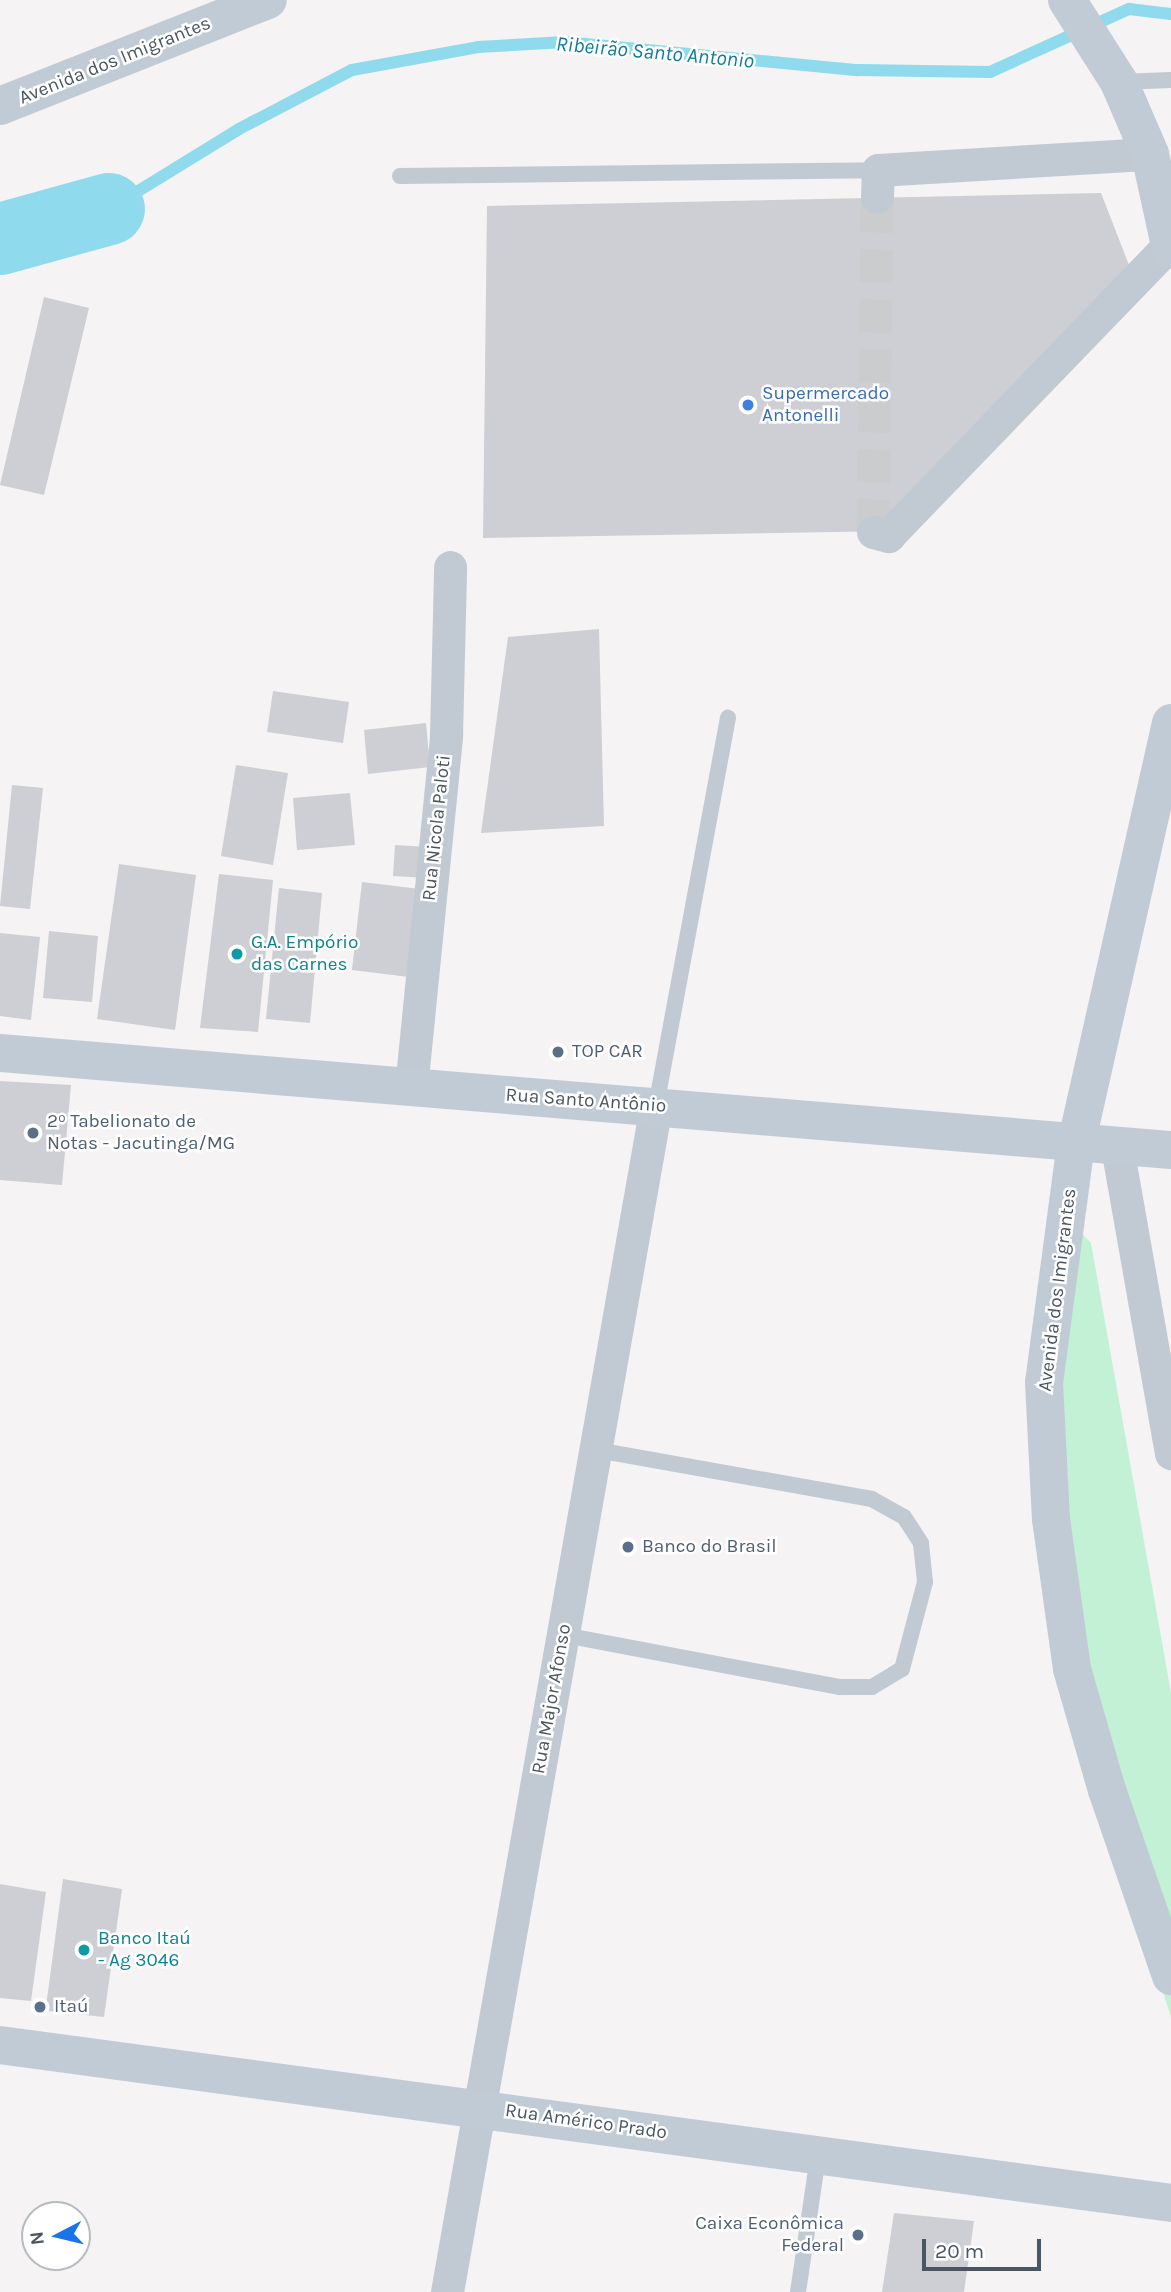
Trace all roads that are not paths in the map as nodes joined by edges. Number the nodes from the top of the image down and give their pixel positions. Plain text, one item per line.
1 (268, 0) edge
2 (1067, 0) edge
3 (1171, 80) edge
4 (1119, 82) junction
5 (0, 106) edge
6 (1150, 154) junction
7 (400, 176) dead end
8 (877, 184) joint
9 (1170, 247) edge
10 (880, 534) dead end
11 (450, 567) dead end
12 (728, 718) dead end
13 (1171, 723) edge
14 (0, 1053) edge
15 (411, 1088) junction
16 (656, 1105) junction
17 (1076, 1143) junction
18 (1117, 1147) junction
19 (1171, 1150) edge
20 (596, 1450) junction
21 (1171, 1453) edge
22 (564, 1635) junction
23 (1171, 1976) edge
24 (0, 2045) edge
25 (480, 2107) junction
26 (818, 2156) junction
27 (1171, 2203) edge
28 (447, 2292) edge
29 (798, 2292) edge

1 - 5 street, Avenida dos Imigrantes
2 - 4 street
3 - 4 lane
4 - 6 street
6 - 8 street
6 - 9 street
7 - 8 lane
9 - 10 street
11 - 15 street, Rua Nicola Paloti
12 - 16 lane
13 - 17 street, Avenida dos Imigrantes
14 - 15 street, Rua Santo Antônio
15 - 16 street, Rua Santo Antônio
16 - 17 street, Rua Santo Antônio
16 - 20 street, Rua Major Afonso
17 - 18 street, Rua Santo Antônio
17 - 23 street, Avenida dos Imigrantes
18 - 19 street, Rua Santo Antônio
18 - 21 street
20 - 22 street, Rua Major Afonso
20 - 22 lane
22 - 25 street, Rua Major Afonso
24 - 25 street, Rua Américo Prado
25 - 26 street, Rua Américo Prado
25 - 28 street, Rua Major Afonso
26 - 27 street, Rua Américo Prado
26 - 29 lane

